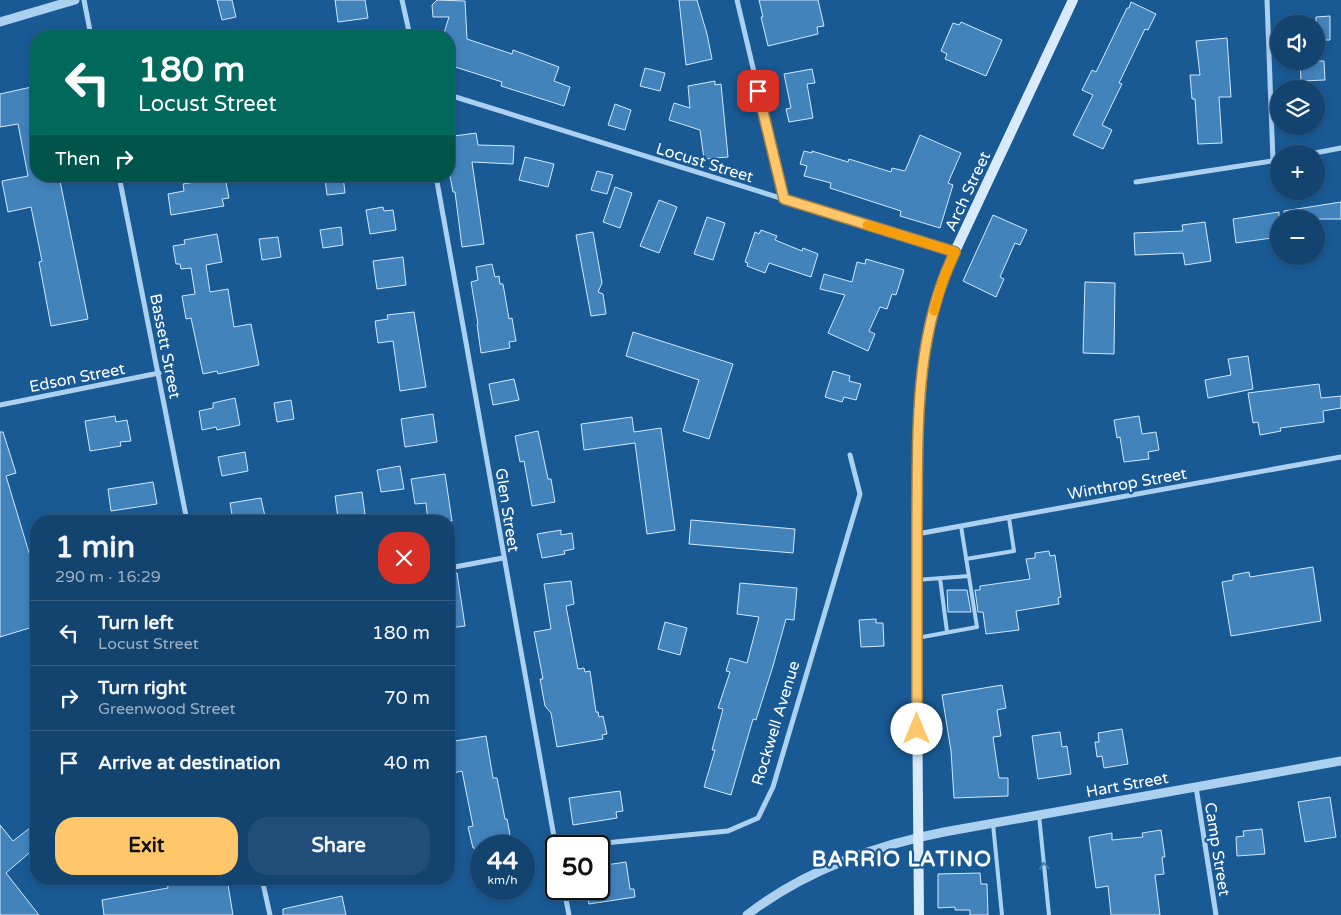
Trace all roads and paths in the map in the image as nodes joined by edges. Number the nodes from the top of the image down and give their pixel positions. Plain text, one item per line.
1 (75, 0) edge
2 (84, 0) edge
3 (402, 0) edge
4 (737, 0) edge
5 (1072, 0) edge
6 (1266, 0) edge
7 (0, 22) edge
8 (90, 30) edge
9 (409, 30) edge
10 (455, 97) edge
11 (1275, 145) edge
12 (1341, 148) edge
13 (1325, 151) edge
14 (1270, 161) edge
15 (120, 182) edge
16 (437, 182) edge
17 (1136, 182) dead end
18 (784, 199) junction
19 (955, 252) junction
20 (158, 373) junction
21 (0, 405) edge
22 (850, 455) dead end
23 (1341, 457) edge
24 (186, 515) edge
25 (1009, 518) junction
26 (961, 526) junction
27 (917, 534) junction
28 (503, 558) junction
29 (966, 559) junction
30 (455, 567) edge
31 (969, 576) junction
32 (940, 578) junction
33 (916, 580) junction
34 (948, 632) junction
35 (917, 638) junction
36 (1341, 761) edge
37 (1196, 787) junction
38 (1039, 815) junction
39 (993, 824) junction
40 (554, 835) edge
41 (919, 838) junction
42 (610, 842) edge
43 (263, 885) edge
44 (566, 900) edge
45 (270, 915) edge
46 (568, 915) edge
47 (747, 915) edge
48 (919, 915) edge
49 (1002, 915) edge
50 (1049, 915) edge
51 (1216, 915) edge

1 - 7 street
2 - 8 street
3 - 9 street
4 - 18 street
5 - 19 main road, Arch Street
6 - 11 street
10 - 18 street, Locust Street
12 - 13 street
14 - 17 street
15 - 20 street, Bassett Street
16 - 28 street, Glen Street
18 - 19 street, Locust Street
19 - 27 main road, Arch Street
20 - 21 street, Edson Street
20 - 24 street, Bassett Street
22 - 42 street, Rockwell Avenue
23 - 25 street, Winthrop Street
25 - 26 street, Winthrop Street
25 - 29 lane
26 - 27 street, Winthrop Street
26 - 29 lane
27 - 33 main road, Arch Street
28 - 30 street
28 - 40 street, Glen Street
29 - 31 lane
31 - 32 lane
31 - 34 lane
32 - 33 lane
32 - 34 lane
33 - 35 main road, Arch Street
34 - 35 lane
35 - 41 main road, Arch Street
36 - 37 street, Hart Street
37 - 38 street, Hart Street
37 - 51 street, Camp Street
38 - 39 street, Hart Street
50 -> 38 lane
39 - 41 street, Hart Street
39 - 49 lane
41 - 47 street
41 - 48 main road, Arch Street
43 - 45 street
44 - 46 street

